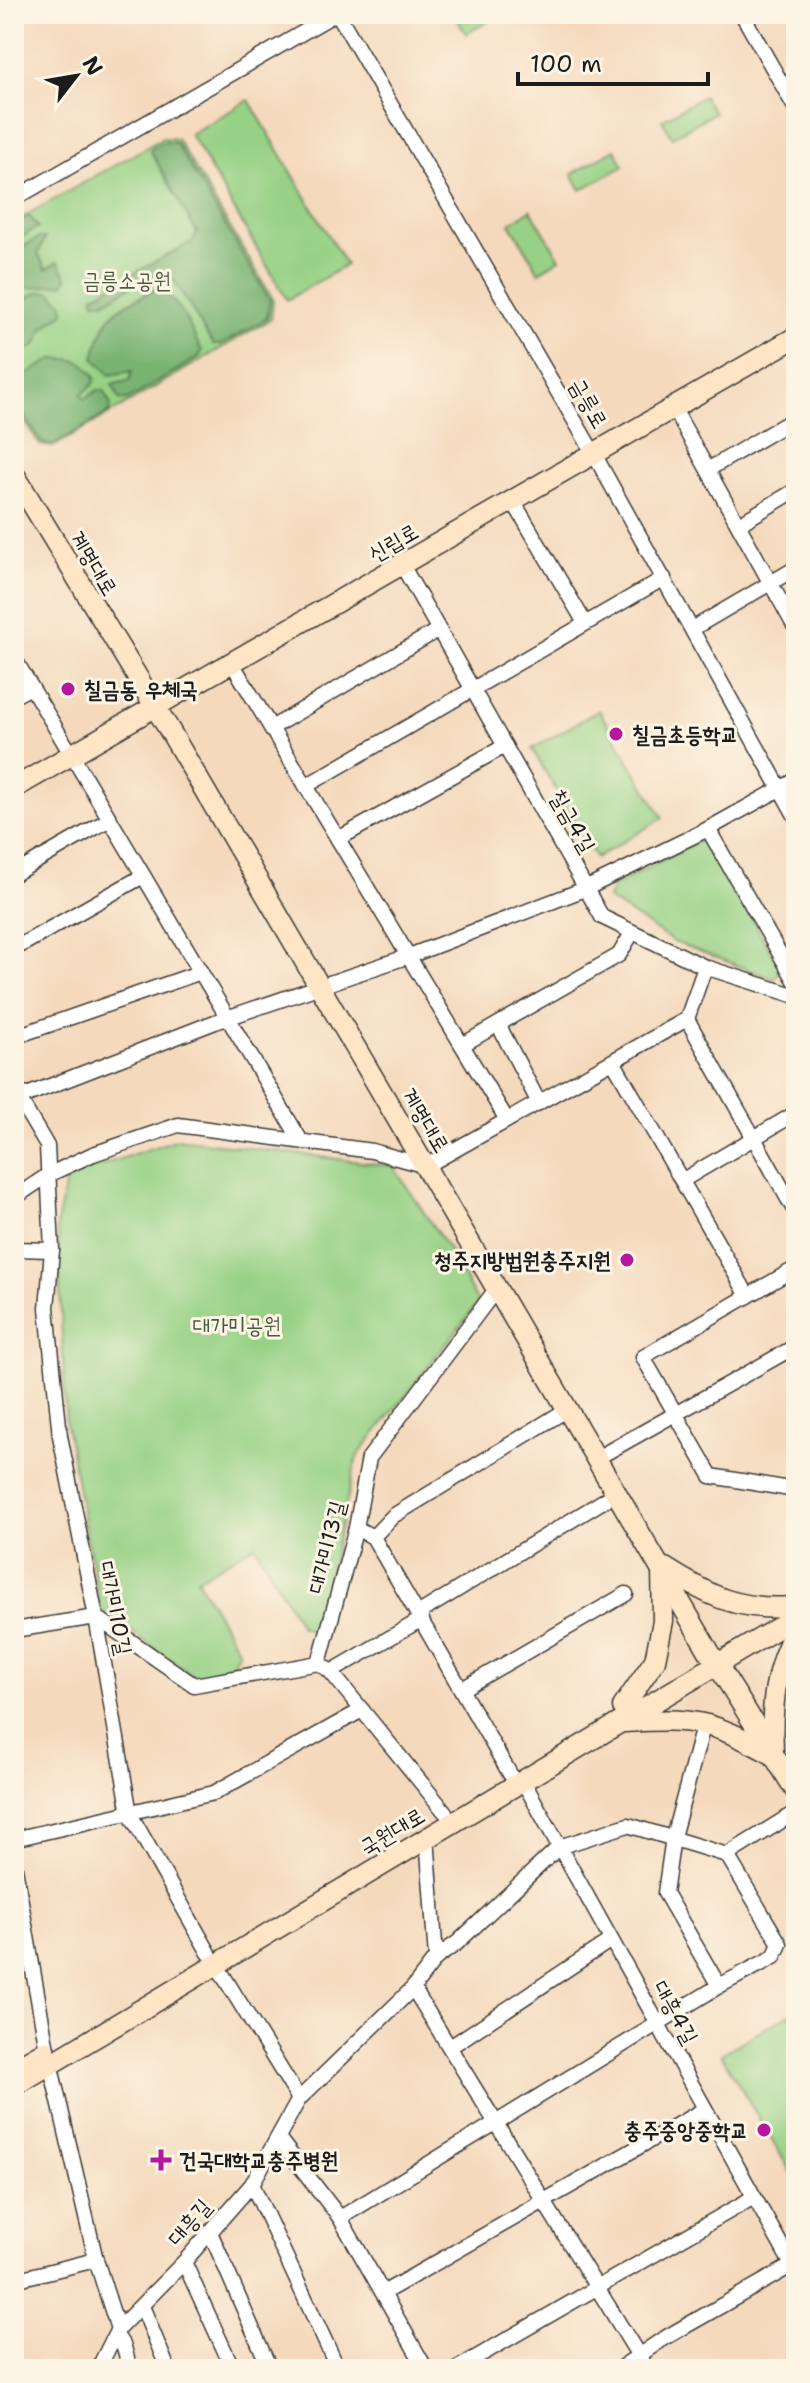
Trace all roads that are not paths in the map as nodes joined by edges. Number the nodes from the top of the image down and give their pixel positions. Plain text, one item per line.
1 (336, 14) edge
2 (742, 14) edge
3 (796, 109) edge
4 (14, 199) edge
5 (796, 337) edge
6 (674, 409) junction
7 (796, 418) edge
8 (594, 454) junction
9 (709, 469) junction
10 (17, 488) edge
11 (796, 490) edge
12 (513, 501) junction
13 (739, 524) junction
14 (402, 565) junction
15 (796, 568) edge
16 (664, 578) junction
17 (770, 583) junction
18 (585, 623) junction
19 (692, 629) junction
20 (796, 629) edge
21 (438, 630) junction
22 (14, 658) edge
23 (232, 663) junction
24 (31, 687) junction
25 (472, 689) junction
26 (14, 696) edge
27 (153, 708) junction
28 (271, 728) junction
29 (505, 746) junction
30 (72, 755) junction
31 (796, 780) edge
32 (306, 786) junction
33 (14, 788) edge
34 (780, 789) junction
35 (796, 817) edge
36 (110, 819) junction
37 (708, 829) junction
38 (338, 839) junction
39 (14, 874) edge
40 (143, 876) junction
41 (585, 889) junction
42 (632, 933) junction
43 (14, 949) edge
44 (409, 956) junction
45 (705, 967) junction
46 (201, 972) junction
47 (796, 982) edge
48 (319, 986) junction
49 (796, 996) edge
50 (228, 1018) junction
51 (687, 1019) junction
52 (499, 1026) junction
53 (14, 1037) edge
54 (462, 1045) junction
55 (613, 1061) junction
56 (16, 1096) edge
57 (539, 1103) junction
58 (796, 1113) edge
59 (507, 1120) junction
60 (753, 1138) junction
61 (301, 1141) junction
62 (426, 1166) junction
63 (48, 1175) junction
64 (683, 1180) junction
65 (14, 1198) edge
66 (796, 1213) edge
67 (14, 1249) edge
68 (52, 1250) junction
69 (796, 1268) edge
70 (497, 1288) junction
71 (748, 1296) junction
72 (796, 1346) edge
73 (568, 1409) junction
74 (675, 1415) junction
75 (597, 1458) junction
76 (796, 1490) edge
77 (618, 1492) junction
78 (356, 1528) junction
79 (373, 1537) junction
80 (662, 1566) junction
81 (626, 1594) dead end
82 (794, 1610) edge
83 (420, 1616) junction
84 (96, 1617) junction
85 (14, 1630) edge
86 (796, 1630) edge
87 (714, 1659) junction
88 (325, 1667) junction
89 (462, 1689) junction
90 (362, 1710) junction
91 (622, 1715) junction
92 (704, 1723) junction
93 (773, 1755) junction
94 (516, 1778) junction
95 (796, 1791) edge
96 (445, 1812) junction
97 (796, 1812) edge
98 (130, 1814) junction
99 (427, 1837) junction
100 (673, 1837) junction
101 (14, 1839) edge
102 (559, 1847) junction
103 (727, 1855) junction
104 (14, 1862) edge
105 (611, 1940) junction
106 (212, 1958) junction
107 (436, 1958) junction
108 (719, 1986) junction
109 (413, 1988) junction
110 (658, 2023) junction
111 (450, 2047) junction
112 (49, 2057) junction
113 (14, 2069) edge
114 (14, 2086) edge
115 (299, 2099) junction
116 (705, 2109) junction
117 (497, 2124) junction
118 (279, 2139) junction
119 (252, 2184) junction
120 (754, 2197) junction
121 (545, 2202) junction
122 (340, 2218) junction
123 (210, 2232) junction
124 (96, 2260) junction
125 (184, 2262) junction
126 (794, 2264) edge
127 (14, 2280) edge
128 (596, 2286) junction
129 (383, 2293) junction
130 (142, 2306) junction
131 (117, 2332) junction
132 (643, 2363) edge
133 (98, 2369) edge
134 (130, 2369) edge
135 (168, 2369) edge
136 (233, 2369) edge
137 (270, 2369) edge
138 (338, 2369) edge
139 (426, 2369) edge
140 (456, 2369) edge
141 (619, 2369) edge

1 - 4 street
1 - 8 street, 금릉로
2 - 3 street
5 - 6 street, 신립로
6 - 8 street, 신립로
6 - 9 street
7 - 9 street
8 - 12 street, 신립로
8 - 16 street, 금릉로
9 - 13 street
10 - 27 street, 계명대로
11 - 13 street
12 - 14 street, 신립로
12 - 18 street
13 - 17 street
14 - 21 street, 칠금4길
14 - 23 street, 신립로
15 - 17 street
16 - 18 street
16 - 19 street, 금릉로
17 - 19 street
17 - 20 street
18 - 25 street
19 - 34 street, 금릉로
21 - 25 street, 칠금4길
21 - 28 street
22 - 24 street
23 - 27 street, 신립로
23 - 28 street
24 - 26 street
24 - 30 street
25 - 29 street, 칠금4길
25 - 32 street
27 - 30 street, 신립로
27 - 48 street, 계명대로
28 - 32 street
29 - 38 street
29 - 41 street, 칠금4길
30 - 33 street, 신립로
30 - 36 street
31 - 34 street
32 - 38 street
34 - 35 street, 금릉로
34 - 37 street
36 - 39 street
36 - 40 street
37 - 41 street
37 - 47 street
38 - 44 street
40 - 43 street
40 - 46 street
41 - 42 street, 칠금4길
41 - 44 street
42 - 45 street, 칠금4길
42 - 52 street
44 - 48 street
44 - 54 street
45 - 49 street, 칠금4길
45 - 51 street
46 - 50 street
46 - 53 street
48 - 50 street
48 - 62 street, 계명대로
50 - 56 street
50 - 61 street
51 - 55 street
51 - 60 street
52 - 54 street
52 - 57 street
54 - 59 street
55 - 57 street
55 - 64 street
56 - 63 street, 대가미10길
57 - 59 street
58 - 60 street
59 - 62 street
60 - 64 street
60 - 66 street
61 - 62 street
61 - 63 street
62 - 70 street, 계명대로
63 - 65 street
63 - 68 street, 대가미10길
64 - 71 street
67 - 68 street
68 - 84 street, 대가미10길
69 - 71 street
70 - 73 street, 계명대로
70 - 78 street, 대가미13길
71 - 74 street
72 - 74 street
73 - 75 street, 계명대로
73 - 79 street
74 - 75 street
74 - 76 street
75 - 77 street, 계명대로
77 - 80 street, 계명대로
77 - 83 street
78 - 79 street
78 - 88 street, 대가미13길
79 - 83 street, 대흥4길
80 - 82 street
80 - 87 street, 계명대로
80 - 91 street
81 - 89 street
82 - 87 street, 국원대로
83 - 88 street
83 - 89 street, 대흥4길
84 - 85 street
84 - 88 street
84 - 98 street, 대가미10길
86 - 93 street
87 - 91 street, 국원대로
87 - 93 street, 계명대로
88 - 90 street
89 - 94 street, 대흥4길
90 - 96 street
90 - 98 street
91 - 92 street
91 - 94 street, 국원대로
92 - 93 street
92 - 100 street
93 - 95 street, 계명대로
94 - 96 street, 국원대로
94 - 99 street, 국원대로
94 - 102 street, 대흥4길
96 - 106 street, 국원대로
97 - 103 street
98 - 101 street
98 - 106 street, 대가미10길
99 - 106 street, 국원대로
99 - 107 street
100 - 102 street, 대흥길
100 - 103 street, 대흥길
100 - 108 street
102 - 105 street, 대흥4길
102 - 107 street, 대흥길
103 - 108 street
104 - 112 street
105 - 110 street, 대흥4길
105 - 111 street
106 - 112 street, 국원대로
106 - 115 street, 대가미10길
107 - 109 street, 대흥길
108 - 110 street
109 - 111 street
109 - 115 street, 대흥길
110 - 116 street, 대흥4길
110 - 117 street
111 - 117 street
112 - 113 street, 국원대로
112 - 114 street, 국원대로
112 - 124 street
115 - 118 street, 대흥길
116 - 120 street, 대흥4길
116 - 121 street
117 - 121 street
117 - 122 street
118 - 119 street, 대흥길
118 - 122 street
119 - 123 street, 대흥길
119 - 138 street
120 - 126 street, 대흥4길
120 - 128 street
121 - 128 street
121 - 129 street
122 - 129 street
123 - 125 street, 대흥길
123 - 137 street
124 - 127 street
124 - 131 street
125 - 130 street, 대흥길
125 - 136 street
126 - 132 street
128 - 132 street
128 - 140 street
129 - 139 street
130 - 131 street, 대흥길
130 - 135 street
131 - 133 street, 대흥길
131 - 134 street
132 - 141 street

